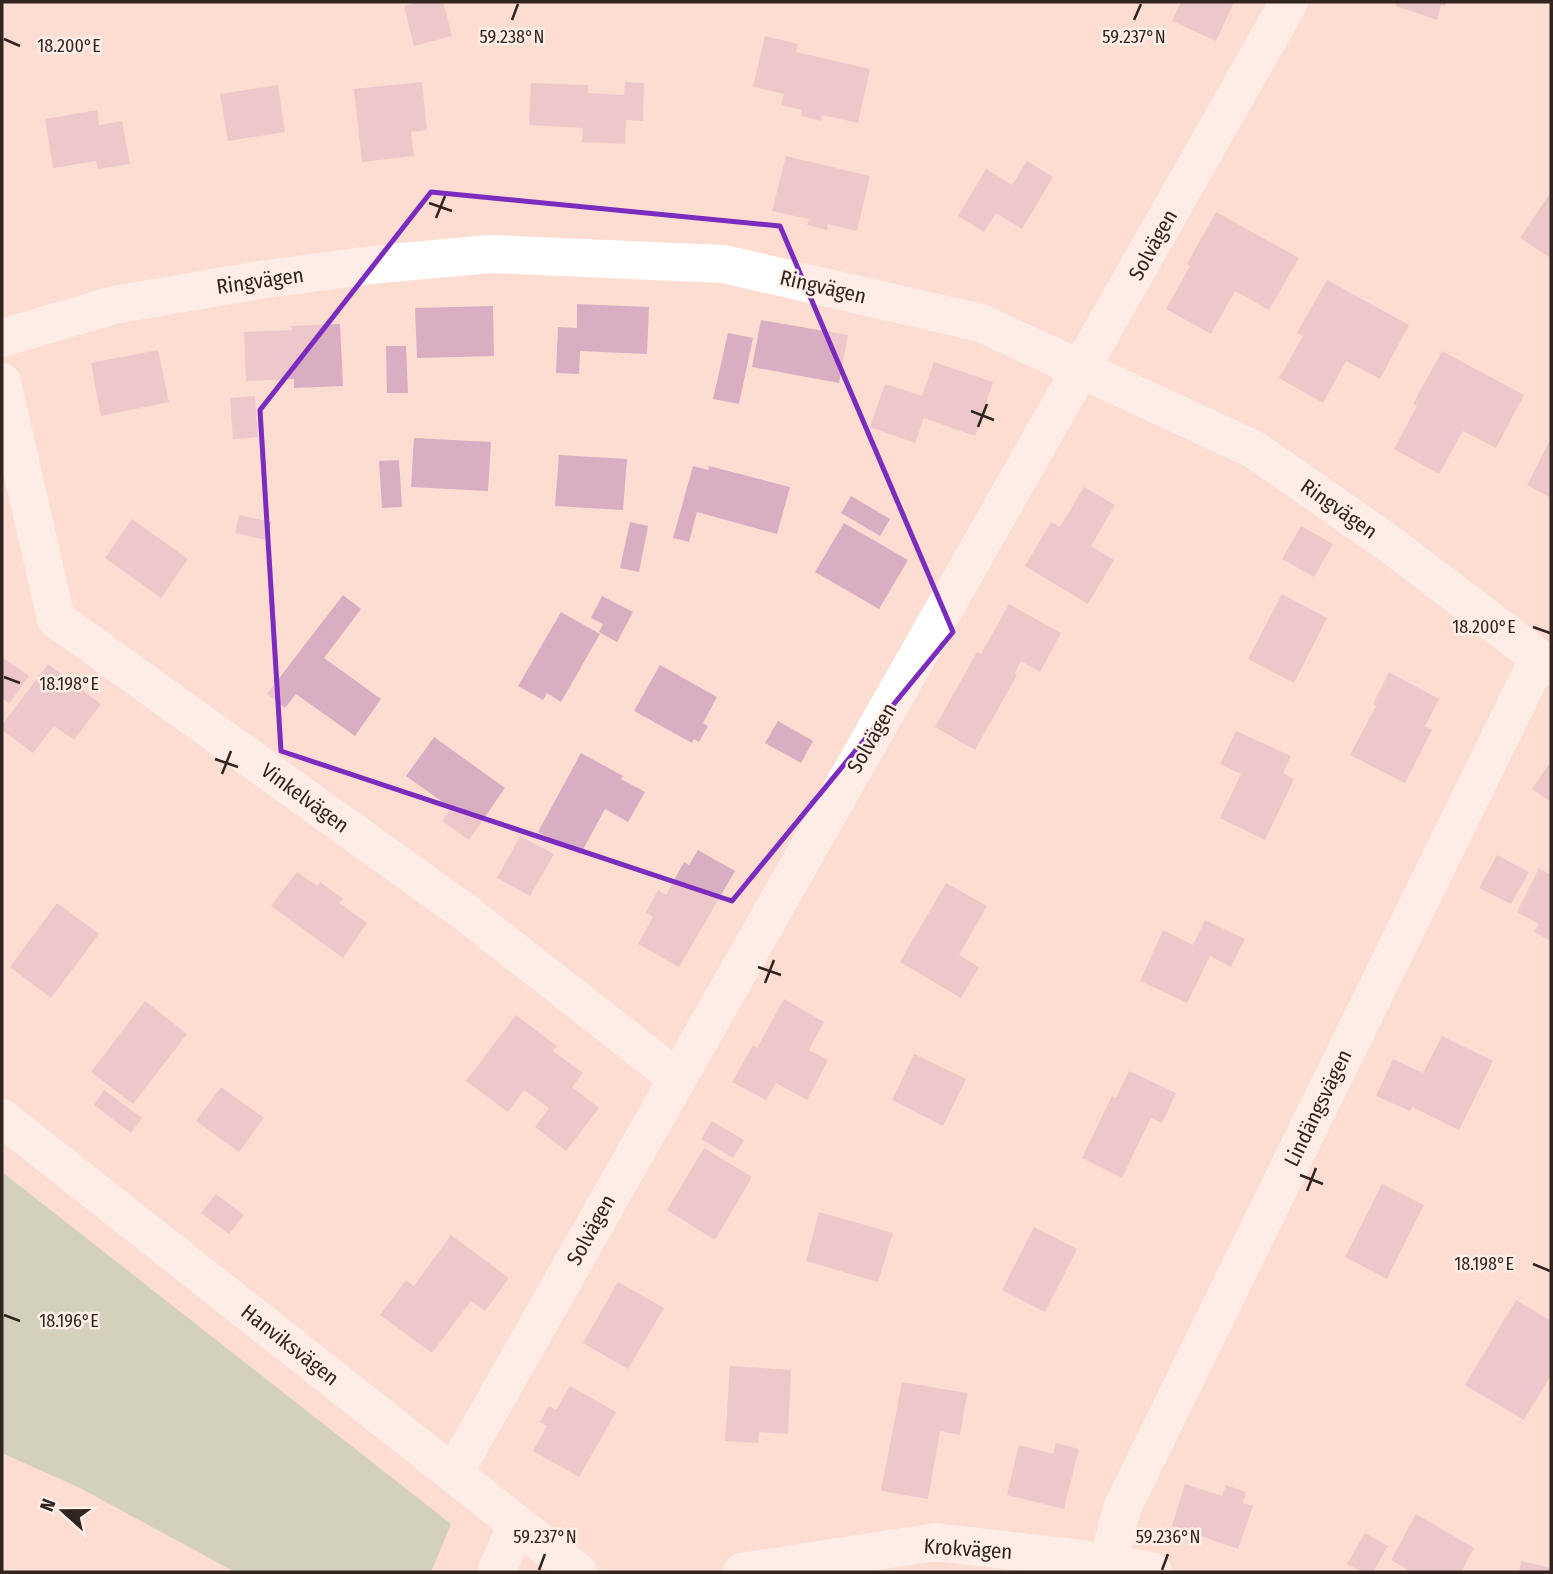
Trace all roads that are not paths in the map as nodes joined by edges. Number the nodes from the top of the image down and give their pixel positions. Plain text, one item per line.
1 (1289, 2) edge
2 (2, 338) edge
3 (1083, 370) junction
4 (2, 382) edge
5 (1545, 663) edge
6 (677, 1078) junction
7 (2, 1118) edge
8 (454, 1473) junction
9 (517, 1525) junction
10 (1108, 1562) junction
11 (496, 1572) edge
12 (579, 1572) edge
13 (742, 1572) edge
14 (1153, 1572) edge

1 - 3 street, Solvägen
2 - 3 street, Ringvägen
3 - 5 street, Ringvägen
3 - 6 street, Solvägen
4 - 6 street, Vinkelvägen
5 - 10 street, Lindängsvägen
6 - 8 street, Solvägen
7 - 8 street, Hanviksvägen
8 - 9 street, Hanviksvägen
9 - 11 street
9 - 12 street, Hanviksvägen
10 - 13 street, Krokvägen
10 - 14 street, Krokvägen

